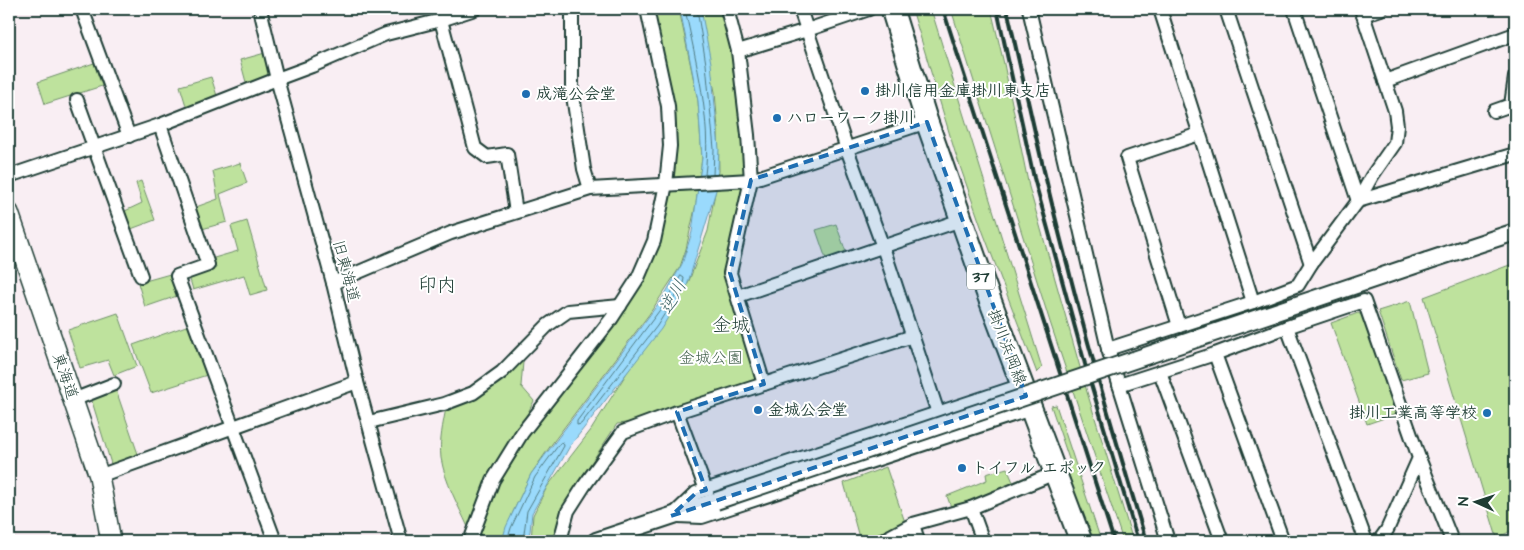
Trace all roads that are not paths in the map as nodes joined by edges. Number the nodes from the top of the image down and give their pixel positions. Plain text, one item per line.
1 (82, 9) edge
2 (260, 9) edge
3 (475, 9) edge
4 (572, 9) edge
5 (647, 9) edge
6 (726, 9) edge
7 (800, 9) edge
8 (869, 9) edge
9 (892, 9) edge
10 (1030, 9) edge
11 (1160, 9) edge
12 (1226, 9) edge
13 (1294, 9) edge
14 (1381, 9) edge
15 (1362, 12) edge
16 (441, 20) junction
17 (807, 30) junction
18 (1515, 34) edge
19 (738, 51) junction
20 (1515, 77) edge
21 (277, 79) junction
22 (1385, 81) junction
23 (78, 100) dead end
24 (1494, 111) dead end
25 (926, 122) junction
26 (160, 125) junction
27 (1199, 134) junction
28 (129, 136) junction
29 (95, 147) junction
30 (847, 149) junction
31 (1515, 154) edge
32 (9, 176) edge
33 (750, 180) junction
34 (666, 184) junction
35 (590, 189) junction
36 (1358, 201) junction
37 (516, 212) junction
38 (9, 213) edge
39 (961, 220) junction
40 (1515, 232) edge
41 (883, 247) junction
42 (1310, 264) junction
43 (141, 276) dead end
44 (333, 283) junction
45 (738, 296) junction
46 (1253, 302) junction
47 (620, 306) junction
48 (1179, 326) junction
49 (1287, 327) junction
50 (913, 336) junction
51 (1108, 349) junction
52 (1215, 354) junction
53 (1160, 372) junction
54 (358, 382) junction
55 (114, 384) dead end
56 (764, 384) junction
57 (1022, 385) junction
58 (1119, 385) junction
59 (73, 400) junction
60 (1031, 410) junction
61 (677, 412) junction
62 (938, 413) junction
63 (368, 422) junction
64 (234, 427) junction
65 (1419, 458) junction
66 (1055, 473) junction
67 (99, 476) junction
68 (711, 495) junction
69 (971, 508) junction
70 (671, 516) junction
71 (913, 524) junction
72 (111, 541) edge
73 (276, 541) edge
74 (401, 541) edge
75 (470, 541) edge
76 (560, 541) edge
77 (596, 541) edge
78 (881, 541) edge
79 (918, 541) edge
80 (983, 541) edge
81 (1081, 541) edge
82 (1168, 541) edge
83 (1222, 541) edge
84 (1283, 541) edge
85 (1366, 541) edge
86 (1379, 541) edge
87 (1452, 541) edge

1 - 28 street
2 - 21 street, 旧東海道
3 - 16 street
4 - 35 street
5 - 34 street
6 - 19 street
7 - 17 street
8 - 17 street
9 - 25 main road, 掛川浜岡線 / 37
10 - 51 street
11 - 27 street
12 - 42 street
13 - 36 street
14 - 15 street
15 - 22 street
16 - 21 street
16 - 37 street
17 - 19 street
17 - 30 street
18 - 22 street
19 - 33 street
20 - 24 street
21 - 26 street
21 - 44 street, 旧東海道
22 - 36 street
23 - 29 street
25 - 30 street
25 - 39 main road, 掛川浜岡線 / 37
26 - 28 street
26 - 64 street
27 - 46 street
27 - 48 street
28 - 29 street
29 - 32 street
29 - 43 street
30 - 33 street
30 - 41 street
31 - 36 street
33 - 34 street
33 - 45 street
34 - 35 street
34 - 47 street
35 - 37 street
36 - 42 street
37 - 44 street
38 - 59 main road, 東海道
39 - 41 street
39 - 57 main road, 掛川浜岡線 / 37
40 - 68 street, bridge
41 - 45 street
41 - 50 street
42 - 46 street
44 - 54 street, 旧東海道
45 - 56 street
46 - 48 street
47 - 63 street
47 - 75 street
48 - 51 street
49 - 52 street
49 - 65 street
49 - 85 street
50 - 56 street
50 - 62 street
51 - 58 street
52 - 53 street
52 - 84 street
53 - 58 street
53 - 83 street
54 - 63 street, 旧東海道
54 - 64 street
55 - 59 street
56 - 61 street
57 - 60 main road, 掛川浜岡線 / 37
57 - 62 street
58 - 82 street
59 - 67 main road, 東海道
60 - 66 main road, 掛川浜岡線 / 37
60 - 70 street
61 - 68 street
61 - 76 street
62 - 68 street
63 - 74 street, 旧東海道
64 - 67 street
64 - 73 street
65 - 86 street
65 - 87 street
66 - 69 street
66 - 81 main road, 掛川浜岡線 / 37
67 - 72 main road, 東海道
68 - 70 street
69 - 71 street
69 - 80 street
70 - 77 street
71 - 78 street
71 - 79 street

